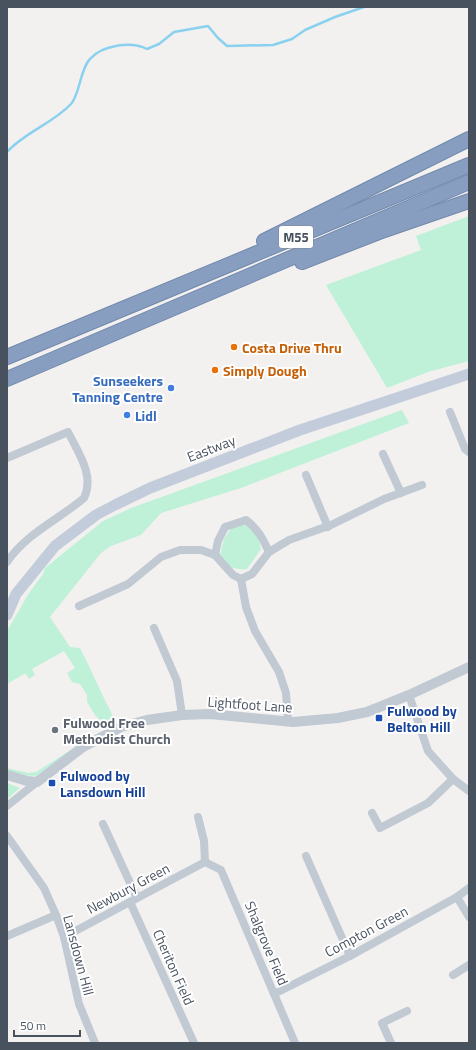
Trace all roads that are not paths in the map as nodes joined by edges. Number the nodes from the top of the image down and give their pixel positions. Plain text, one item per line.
1 (469, 140) edge
2 (469, 165) edge
3 (469, 182) edge
4 (469, 201) edge
5 (123, 310) junction
6 (143, 322) junction
7 (7, 356) edge
8 (469, 374) edge
9 (7, 379) edge
10 (450, 412) dead end
11 (469, 452) edge
12 (383, 454) dead end
13 (7, 458) edge
14 (306, 474) dead end
15 (422, 485) dead end
16 (401, 493) junction
17 (328, 527) junction
18 (269, 552) junction
19 (215, 555) junction
20 (7, 562) edge
21 (241, 579) junction
22 (79, 606) dead end
23 (7, 615) edge
24 (154, 628) dead end
25 (469, 667) edge
26 (409, 695) junction
27 (182, 715) junction
28 (288, 721) junction
29 (7, 775) edge
30 (453, 778) junction
31 (37, 782) junction
32 (467, 787) edge
33 (7, 806) edge
34 (372, 813) dead end
35 (198, 817) dead end
36 (103, 824) dead end
37 (7, 836) edge
38 (306, 856) dead end
39 (204, 862) junction
40 (469, 888) edge
41 (457, 897) junction
42 (134, 900) junction
43 (56, 915) junction
44 (469, 917) edge
45 (7, 936) edge
46 (64, 937) junction
47 (350, 956) junction
48 (469, 965) edge
49 (454, 975) dead end
50 (274, 994) junction
51 (407, 1011) dead end
52 (95, 1043) edge
53 (194, 1043) edge
54 (295, 1043) edge
55 (391, 1043) edge

1 - 5 highway, M55
2 - 5 highway, M55
3 - 6 highway, M55
4 - 6 highway, M55
5 - 7 highway, M55
6 - 9 highway, M55
8 - 23 main road, Eastway
10 - 11 street
12 - 16 street
13 - 20 street
14 - 17 street
15 - 16 street
16 - 17 street
17 - 18 street
18 - 19 street
18 - 21 street
19 - 21 street
19 - 22 street
21 - 28 street
24 - 27 street
25 - 26 street, Lightfoot Lane
26 - 28 street, Lightfoot Lane
26 - 30 street
27 - 28 street, Lightfoot Lane
27 - 31 street, Lightfoot Lane
29 - 31 street
30 - 32 street
30 - 34 street
31 - 33 street, Lightfoot Lane
35 - 39 street
36 - 42 street, Cheriton Field
37 - 43 street, Lansdown Hill
38 - 47 street
39 - 42 street, Newbury Green
39 - 50 street, Shalgrove Field
40 - 41 street, Compton Green
41 - 44 street
41 - 47 street, Compton Green
42 - 46 street, Newbury Green
42 - 53 street, Cheriton Field
43 - 45 street
43 - 46 street, Lansdown Hill
46 - 52 street, Lansdown Hill
47 - 50 street, Compton Green
48 - 49 street
50 - 54 street, Shalgrove Field
51 - 55 street

